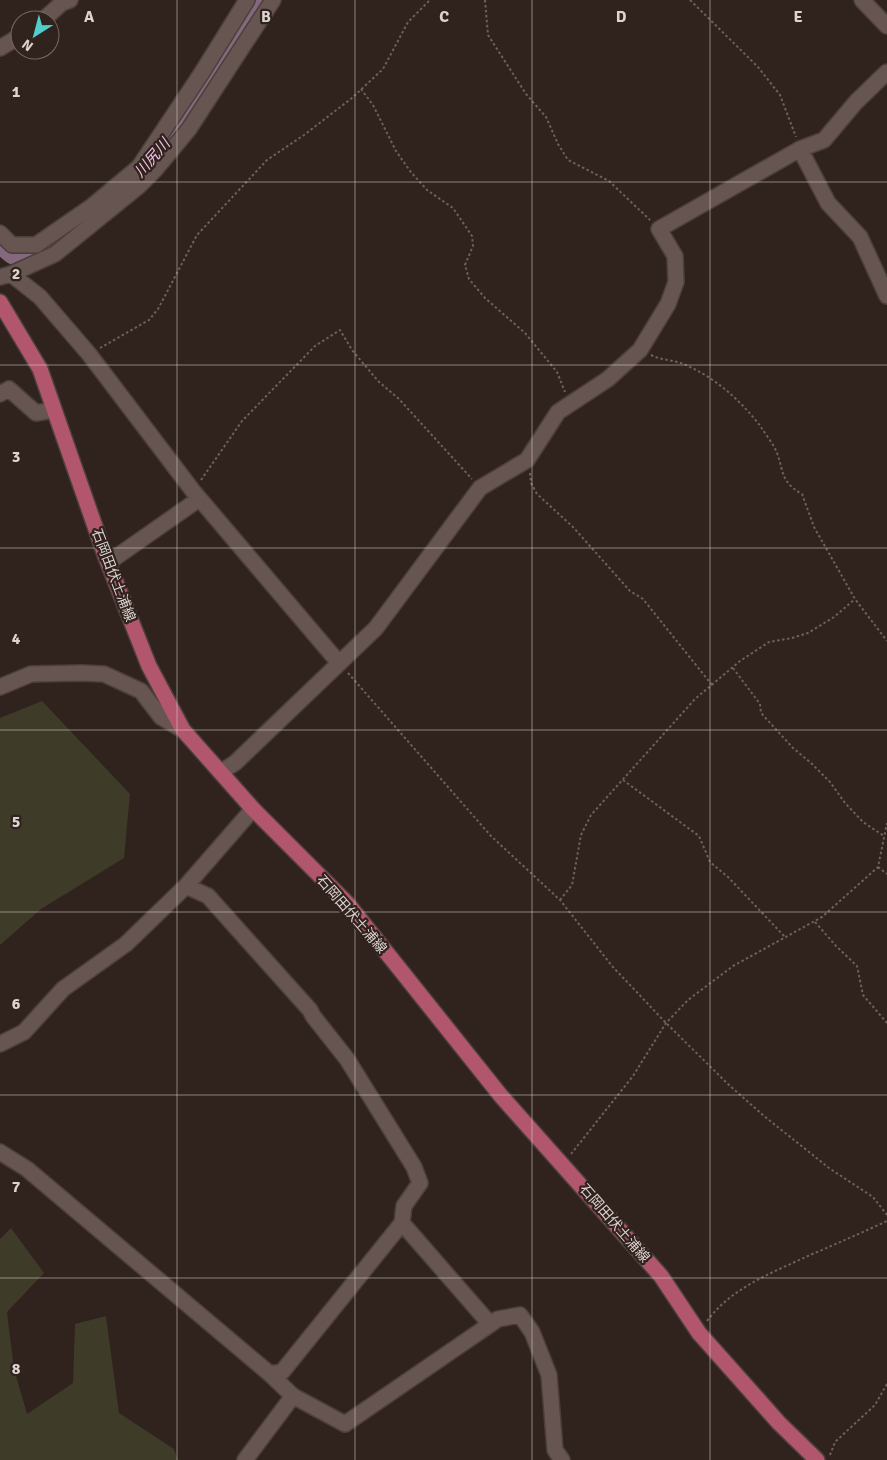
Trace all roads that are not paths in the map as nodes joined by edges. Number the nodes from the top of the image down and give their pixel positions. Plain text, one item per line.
1 (70, 0) edge
2 (247, 0) edge
3 (273, 0) edge
4 (862, 0) edge
5 (54, 10) edge
6 (887, 26) edge
7 (887, 72) edge
8 (800, 149) junction
9 (0, 233) edge
10 (6, 276) edge
11 (887, 296) edge
12 (0, 302) edge
13 (0, 394) edge
14 (54, 410) junction
15 (196, 495) junction
16 (109, 562) junction
17 (340, 664) junction
18 (0, 687) edge
19 (183, 730) junction
20 (220, 772) junction
21 (253, 809) junction
22 (186, 886) junction
23 (0, 1044) edge
24 (0, 1152) edge
25 (402, 1223) junction
26 (490, 1324) junction
27 (270, 1374) junction
28 (293, 1396) junction
29 (245, 1460) edge
30 (562, 1460) edge
31 (817, 1460) edge

1 - 5 street
2 - 9 street
3 - 10 street
4 - 6 street
7 - 8 street
8 - 11 street
8 - 17 street
10 - 15 street
12 - 14 main road, 石岡田伏土浦線
13 - 14 street
14 - 16 main road, 石岡田伏土浦線
15 - 16 street
15 - 17 street
16 - 19 main road, 石岡田伏土浦線
17 - 20 street
18 - 19 street
19 - 20 main road, 石岡田伏土浦線
20 - 21 main road, 石岡田伏土浦線
21 - 22 street
21 - 31 main road, 石岡田伏土浦線
22 - 23 street
22 - 25 street
24 - 27 street
25 - 26 street
25 - 27 street
26 - 28 street
26 - 30 street
27 - 28 street
28 - 29 street

